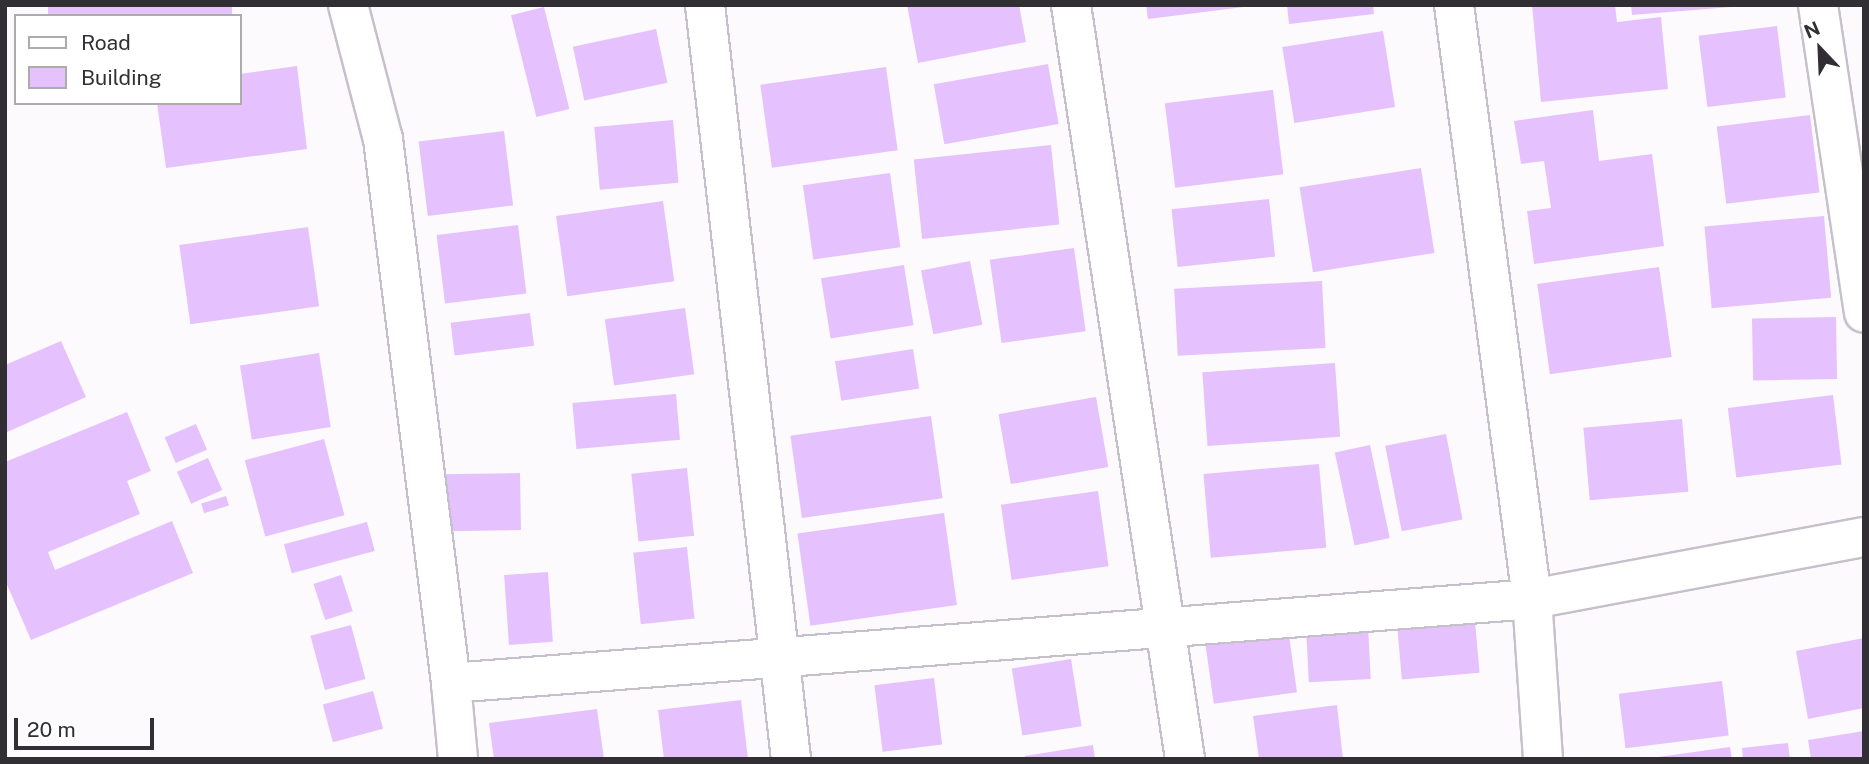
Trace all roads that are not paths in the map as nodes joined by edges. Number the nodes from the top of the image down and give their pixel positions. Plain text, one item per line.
1 (348, 5) edge
2 (705, 5) edge
3 (1071, 5) edge
4 (1454, 5) edge
5 (1818, 5) edge
6 (1864, 313) edge
7 (1864, 537) edge
8 (1532, 598) junction
9 (1167, 628) junction
10 (780, 657) junction
11 (451, 683) junction
12 (458, 759) edge
13 (792, 759) edge
14 (1185, 759) edge
15 (1543, 759) edge

1 - 11 street
2 - 10 street
3 - 9 street
4 - 8 street
5 - 6 street
7 - 8 street
8 - 9 street
8 - 15 street
9 - 10 street
9 - 14 street
10 - 11 street
10 - 13 street
11 - 12 street

